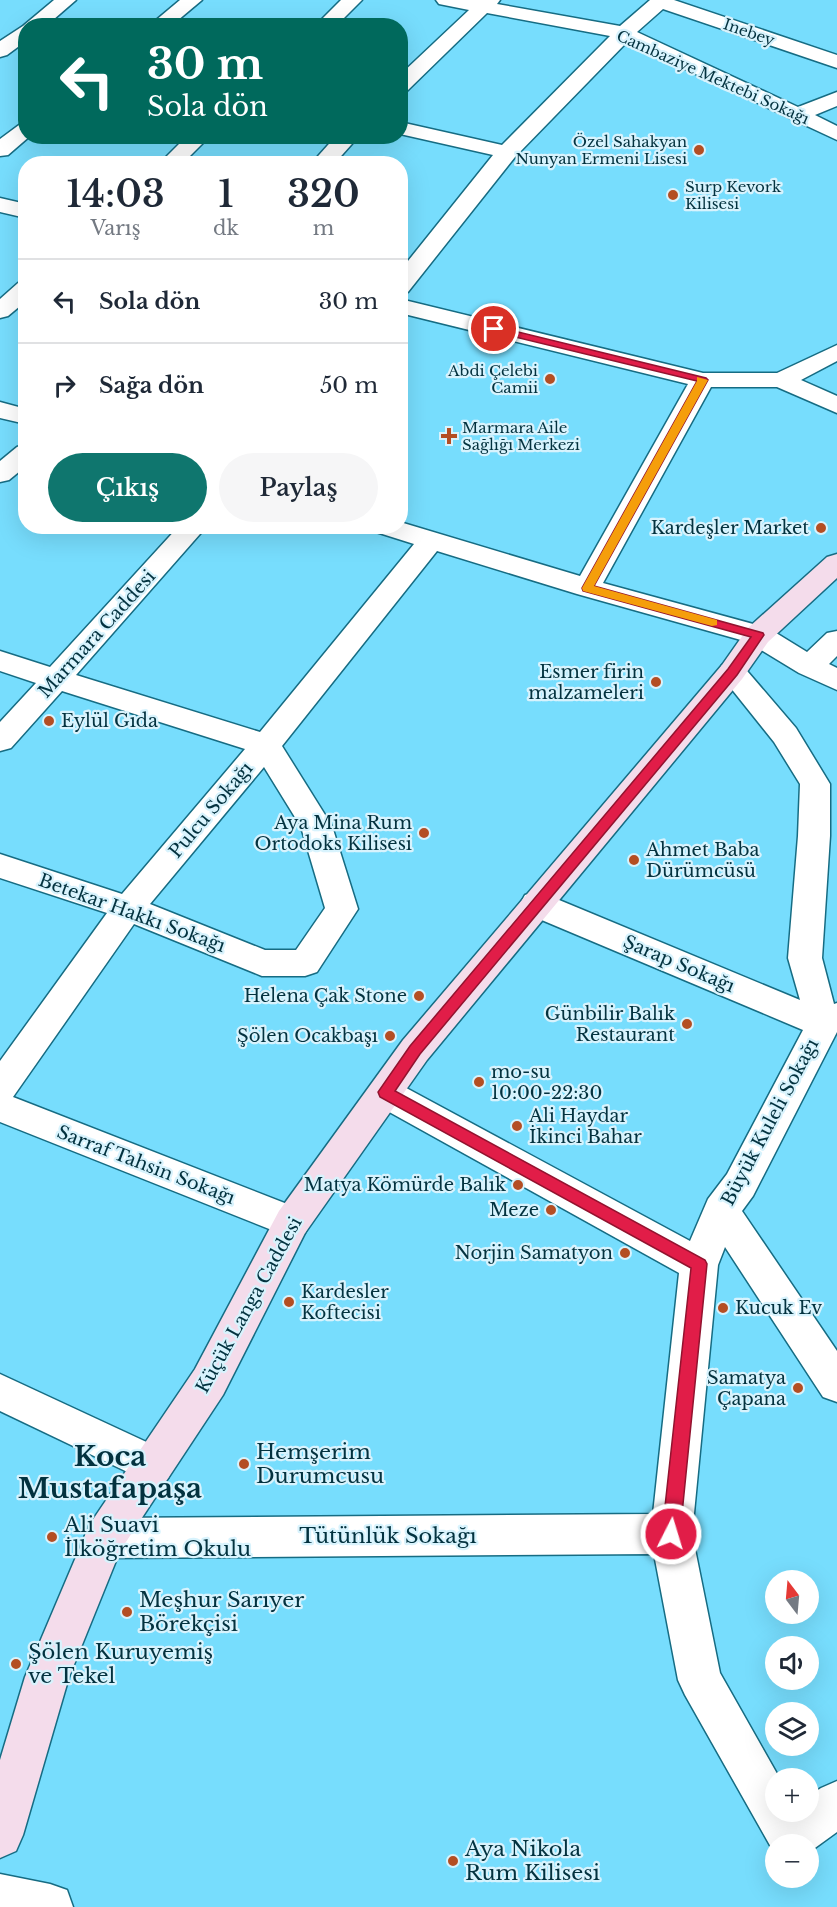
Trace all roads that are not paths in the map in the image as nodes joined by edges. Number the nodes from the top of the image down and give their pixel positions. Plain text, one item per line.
1 (66, 0) edge
2 (192, 0) edge
3 (352, 0) edge
4 (446, 0) edge
5 (661, 1) edge
6 (486, 4) edge
7 (43, 18) edge
8 (168, 18) edge
9 (333, 18) edge
10 (624, 33) junction
11 (837, 62) edge
12 (408, 79) edge
13 (837, 98) edge
14 (798, 115) junction
15 (408, 130) edge
16 (837, 134) edge
17 (18, 135) edge
18 (191, 144) edge
19 (342, 144) edge
20 (0, 150) edge
21 (507, 152) junction
22 (178, 156) edge
23 (329, 156) edge
24 (0, 205) edge
25 (18, 208) edge
26 (408, 276) edge
27 (18, 295) edge
28 (408, 308) edge
29 (0, 311) edge
30 (837, 352) edge
31 (703, 380) junction
32 (781, 380) junction
33 (837, 405) edge
34 (0, 410) edge
35 (18, 415) edge
36 (18, 459) edge
37 (0, 474) edge
38 (408, 533) edge
39 (187, 534) edge
40 (432, 540) junction
41 (837, 563) edge
42 (587, 588) junction
43 (758, 635) junction
44 (837, 640) edge
45 (0, 661) edge
46 (809, 666) junction
47 (732, 672) junction
48 (57, 679) junction
49 (837, 680) edge
50 (0, 741) edge
51 (266, 745) junction
52 (0, 866) edge
53 (536, 904) junction
54 (128, 908) junction
55 (830, 1020) edge
56 (0, 1088) edge
57 (385, 1092) junction
58 (0, 1107) edge
59 (721, 1210) junction
60 (292, 1222) junction
61 (699, 1264) junction
62 (837, 1384) edge
63 (0, 1392) edge
64 (154, 1465) junction
65 (671, 1534) junction
66 (105, 1538) junction
67 (837, 1804) edge
68 (0, 1835) edge
69 (0, 1897) edge
70 (50, 1907) edge

1 - 7 street
2 - 8 street
3 - 9 street
4 - 6 street, Cambaziye Mektebi Sokağı
5 - 10 street
5 - 11 street, Inebey
6 - 10 street, Cambaziye Mektebi Sokağı
6 - 12 street
10 - 14 street, Cambaziye Mektebi Sokağı
10 - 21 street
13 - 14 street
14 - 16 street, Cambaziye Mektebi Sokağı
15 - 21 street
17 - 20 street
18 - 22 street
19 - 23 street
21 - 26 street
24 - 25 street
27 - 29 street
28 - 31 street
30 - 32 street
31 - 32 street
31 - 42 street
32 - 33 street
34 - 35 street
36 - 37 street
38 - 40 street
39 - 48 street, Marmara Caddesi
40 - 42 street
40 - 51 street, Pulcu Sokağı
41 - 43 street, Küçük Langa Caddesi
42 - 43 street
43 - 46 street
43 - 47 street, Küçük Langa Caddesi
44 - 46 street
45 - 48 street
46 - 49 street
47 - 53 street, Küçük Langa Caddesi
47 - 55 street
48 - 50 street, Marmara Caddesi
48 - 51 street
51 - 54 street, Pulcu Sokağı
51 - 54 street, Betekar Hakkı Sokağı
52 - 54 street, Betekar Hakkı Sokağı
53 - 55 street, Şarap Sokağı
53 - 57 street, Küçük Langa Caddesi
54 - 56 street, Pulcu Sokağı
55 - 59 street, Büyük Kuleli Sokağı
57 - 60 street, Küçük Langa Caddesi
57 - 61 street
58 - 60 street, Sarraf Tahsin Sokağı
59 - 61 street
59 - 62 street, Büyük Kuleli Sokağı
60 - 64 street, Küçük Langa Caddesi
61 - 65 street
63 - 64 street
64 - 66 street, Küçük Langa Caddesi
65 - 66 street, Tütünlük Sokağı
65 - 67 street
66 - 68 street, Küçük Langa Caddesi
69 - 70 street

